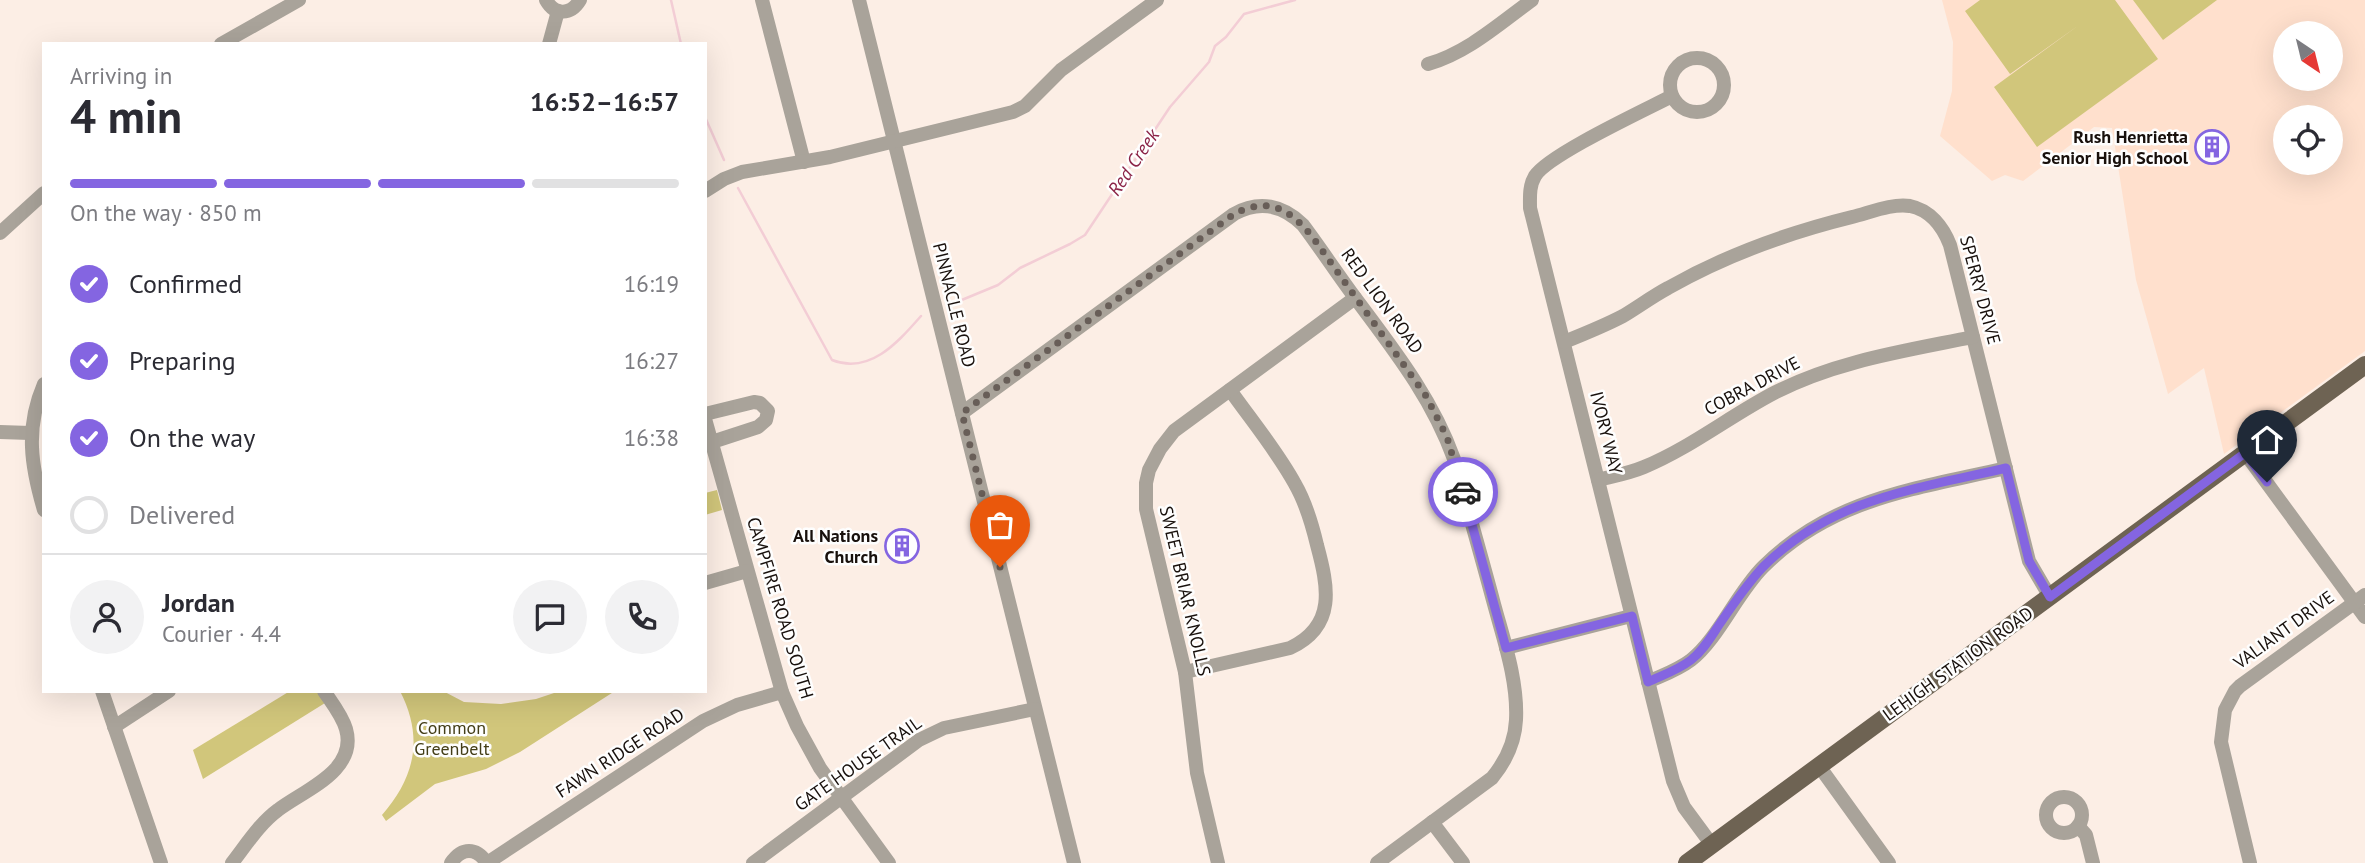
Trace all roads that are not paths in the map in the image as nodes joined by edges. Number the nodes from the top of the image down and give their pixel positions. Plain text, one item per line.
1 (299, 0) edge
2 (546, 0) edge
3 (580, 0) edge
4 (762, 0) edge
5 (859, 0) edge
6 (1157, 0) edge
7 (1532, 0) edge
8 (558, 11) junction
9 (225, 42) edge
10 (550, 42) edge
11 (1428, 64) dead end
12 (1672, 96) dead end
13 (894, 142) junction
14 (804, 162) junction
15 (707, 190) edge
16 (42, 195) edge
17 (0, 233) edge
18 (1356, 298) junction
19 (1973, 337) junction
20 (1564, 342) junction
21 (2365, 365) edge
22 (1230, 390) junction
23 (42, 391) edge
24 (962, 413) junction
25 (707, 426) edge
26 (0, 432) edge
27 (30, 433) junction
28 (2245, 453) junction
29 (2006, 468) junction
30 (1598, 480) junction
31 (42, 502) edge
32 (747, 571) junction
33 (707, 582) edge
34 (2050, 597) junction
35 (2360, 598) edge
36 (1632, 616) junction
37 (2365, 617) edge
38 (1506, 648) junction
39 (1185, 672) junction
40 (1648, 682) junction
41 (782, 692) junction
42 (103, 693) edge
43 (166, 693) edge
44 (325, 693) edge
45 (1035, 709) junction
46 (114, 727) junction
47 (1819, 766) junction
48 (841, 799) junction
49 (1432, 822) junction
50 (2078, 826) dead end
51 (1712, 845) junction
52 (161, 863) edge
53 (232, 863) edge
54 (451, 863) edge
55 (487, 863) edge
56 (753, 863) edge
57 (889, 863) edge
58 (1074, 863) edge
59 (1218, 863) edge
60 (1377, 863) edge
61 (1463, 863) edge
62 (1687, 863) edge
63 (1889, 863) edge
64 (2093, 863) edge
65 (2250, 863) edge

1 - 9 street
2 - 8 street
3 - 8 street
4 - 14 street
5 - 13 street, PINNACLE ROAD
6 - 13 street
7 - 11 street
8 - 10 street
12 - 20 street, IVORY WAY
13 - 14 street
13 - 24 street, PINNACLE ROAD
14 - 15 street
16 - 17 street
18 - 22 street, SWEET BRIAR KNOLLS
18 - 24 street, RED LION ROAD
18 - 38 street, RED LION ROAD
19 - 20 street, SPERRY DRIVE
19 - 29 street, SPERRY DRIVE
19 - 30 street, COBRA DRIVE
20 - 30 street, IVORY WAY
21 - 28 main road, LEHIGH STATION ROAD
22 - 39 street, SWEET BRIAR KNOLLS
22 - 39 street
23 - 27 street
24 - 45 street, PINNACLE ROAD
25 - 32 street, CAMPFIRE ROAD SOUTH
26 - 27 street
27 - 31 street
28 - 34 main road, LEHIGH STATION ROAD
28 - 35 street
29 - 34 street, SPERRY DRIVE
29 - 40 street
30 - 36 street, IVORY WAY
32 - 33 street
32 - 41 street, CAMPFIRE ROAD SOUTH
34 - 47 main road, LEHIGH STATION ROAD
35 - 37 street
35 - 65 street, VALIANT DRIVE
36 - 38 street
36 - 40 street, IVORY WAY
38 - 49 street, RED LION ROAD
39 - 59 street, SWEET BRIAR KNOLLS
40 - 51 street, IVORY WAY
41 - 48 street, CAMPFIRE ROAD SOUTH
41 - 55 street, FAWN RIDGE ROAD
42 - 46 street
43 - 46 street
44 - 53 street
45 - 48 street, GATE HOUSE TRAIL
45 - 58 street, PINNACLE ROAD
46 - 52 street
47 - 51 main road, LEHIGH STATION ROAD
47 - 63 street
48 - 56 street, GATE HOUSE TRAIL
48 - 57 street, CAMPFIRE ROAD SOUTH
49 - 60 street, RED LION ROAD
49 - 61 street
50 - 64 street
51 - 62 main road, LEHIGH STATION ROAD
54 - 55 street, FAWN RIDGE ROAD

